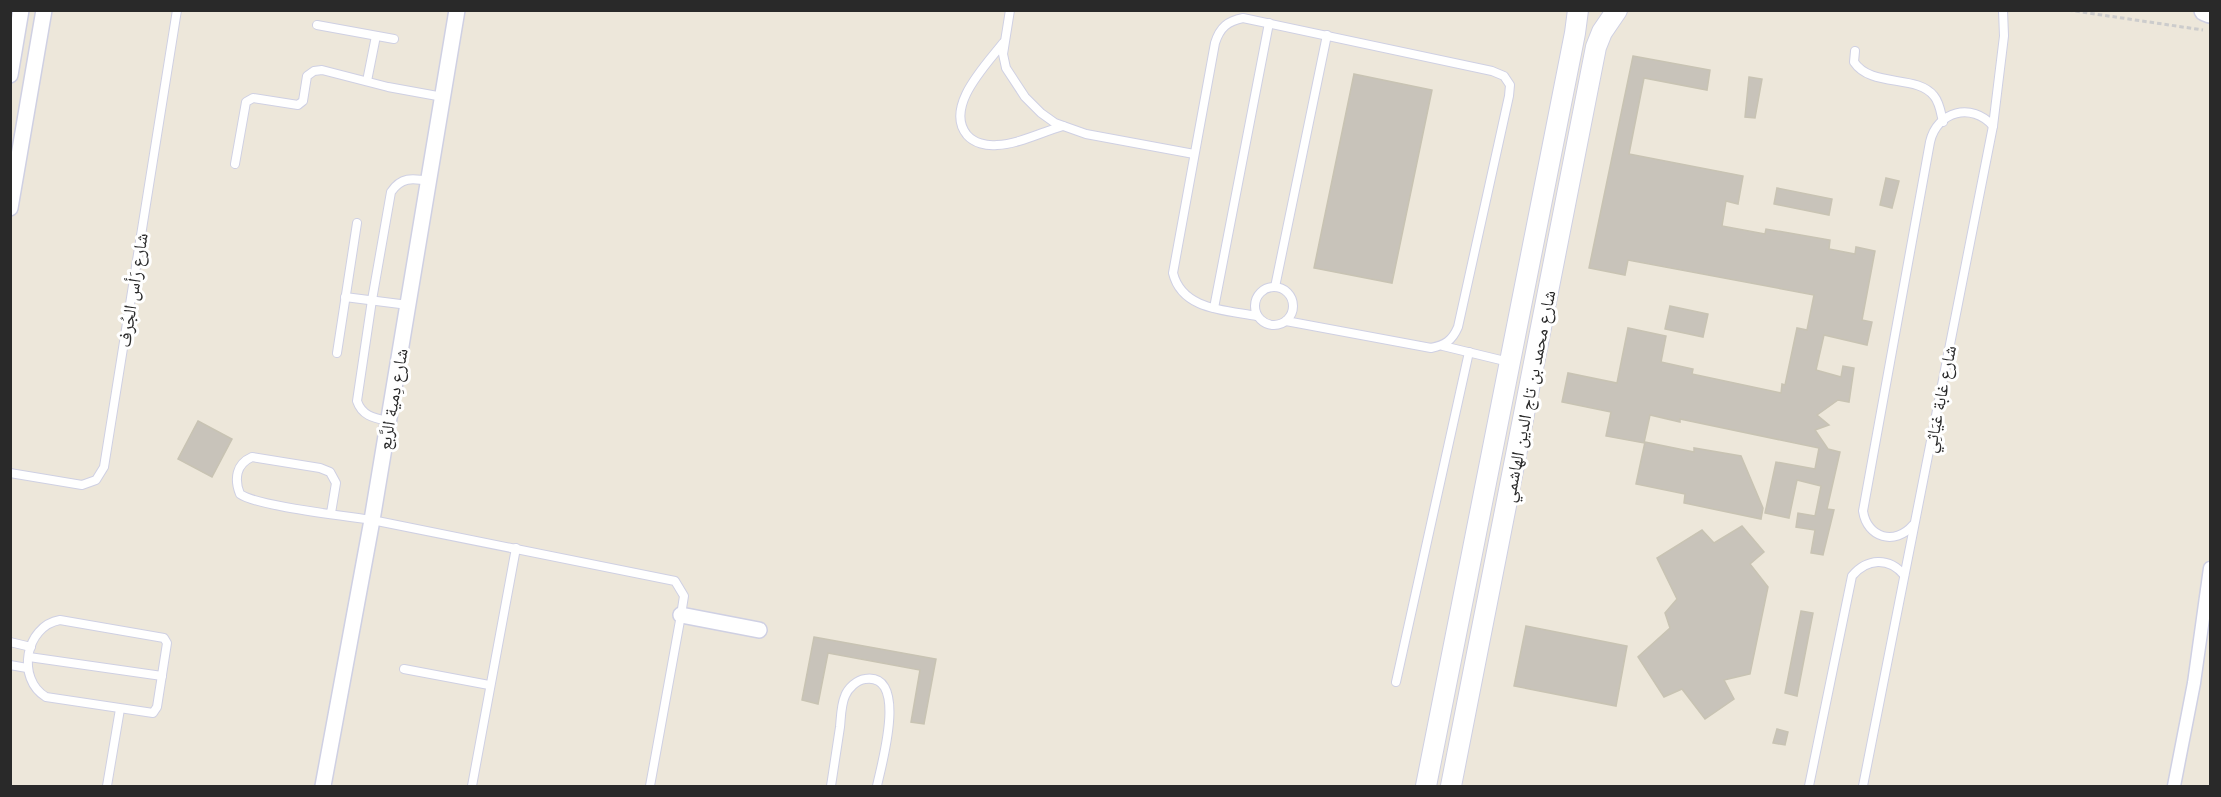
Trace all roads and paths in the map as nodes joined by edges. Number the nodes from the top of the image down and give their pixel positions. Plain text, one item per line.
1 (21, 10) edge
2 (44, 10) edge
3 (177, 10) edge
4 (457, 10) edge
5 (1010, 10) edge
6 (1578, 10) edge
7 (1617, 10) edge
8 (2004, 10) edge
9 (2068, 10) edge
10 (2205, 10) edge
11 (2211, 12) edge
12 (1269, 23) junction
13 (318, 25) dead end
14 (2211, 32) edge
15 (1327, 35) junction
16 (376, 36) junction
17 (394, 39) dead end
18 (1004, 42) junction
19 (1855, 51) dead end
20 (10, 75) edge
21 (367, 81) junction
22 (443, 97) junction
23 (1943, 122) junction
24 (1063, 126) junction
25 (1993, 126) junction
26 (1194, 154) junction
27 (235, 164) dead end
28 (429, 181) junction
29 (10, 208) edge
30 (357, 223) dead end
31 (1275, 286) junction
32 (345, 297) junction
33 (372, 300) junction
34 (408, 305) junction
35 (1214, 308) junction
36 (1257, 316) junction
37 (1286, 321) junction
38 (1443, 346) junction
39 (1469, 352) junction
40 (337, 353) dead end
41 (1510, 363) junction
42 (388, 421) junction
43 (10, 473) edge
44 (331, 513) junction
45 (372, 520) junction
46 (1914, 524) junction
47 (516, 548) junction
48 (2211, 568) edge
49 (1904, 575) junction
50 (681, 615) junction
51 (759, 630) dead end
52 (10, 642) edge
53 (31, 647) junction
54 (29, 657) junction
55 (10, 665) edge
56 (27, 668) junction
57 (404, 669) dead end
58 (162, 676) junction
59 (1396, 682) dead end
60 (489, 685) junction
61 (120, 709) junction
62 (106, 786) edge
63 (323, 786) edge
64 (472, 786) edge
65 (650, 786) edge
66 (831, 786) edge
67 (877, 786) edge
68 (1426, 786) edge
69 (1451, 786) edge
70 (1809, 786) edge
71 (1863, 786) edge
72 (2174, 786) edge

1 - 20 street
2 - 29 street
3 - 43 lane, شارع رَأس الجُرف
4 - 22 street, شارع دِمية الرَّبع
5 - 18 lane
6 - 41 street, شارع محمد بن تاج الدين الهاشمي
7 - 69 street, شارع محمد بن تاج الدين الهاشمي
8 - 25 lane, شارع غابة غيَاثِي
9 - 14 path
10 - 11 main road
12 - 15 lane
12 - 26 lane
12 - 35 lane
13 - 16 lane
15 - 31 lane
15 - 38 lane
16 - 17 lane
16 - 21 lane
18 - 24 lane
18 - 24 lane
19 - 23 lane
21 - 22 lane
21 - 27 lane
22 - 28 street, شارع دِمية الرَّبع
23 - 25 lane
23 - 46 lane
24 - 26 lane
25 - 46 lane, شارع غابة غيَاثِي
26 - 35 lane
28 - 33 lane
28 - 34 street, شارع دِمية الرَّبع
30 - 32 lane
31 - 36 lane
31 - 37 lane
32 - 33 lane
32 - 40 lane
33 - 34 lane
33 - 42 lane
34 - 42 street, شارع دِمية الرَّبع
35 - 36 lane
36 - 37 lane
37 - 38 lane
38 - 39 lane
39 - 41 lane
39 - 59 lane
41 - 68 street, شارع محمد بن تاج الدين الهاشمي
42 - 45 street, شارع دِمية الرَّبع
44 - 44 lane
44 - 45 lane
45 - 47 lane
45 - 63 street, شارع دِمية الرَّبع
46 - 49 lane, شارع غابة غيَاثِي
47 - 50 lane
47 - 60 lane
48 - 72 street
49 - 70 lane
49 - 71 lane, شارع غابة غيَاثِي
50 - 51 street
50 - 65 lane
52 - 53 lane
53 - 54 lane
53 - 58 lane
54 - 56 lane
54 - 58 lane
55 - 56 lane
56 - 61 lane
57 - 60 lane
58 - 61 lane
60 - 64 lane
61 - 62 lane
66 - 67 lane

